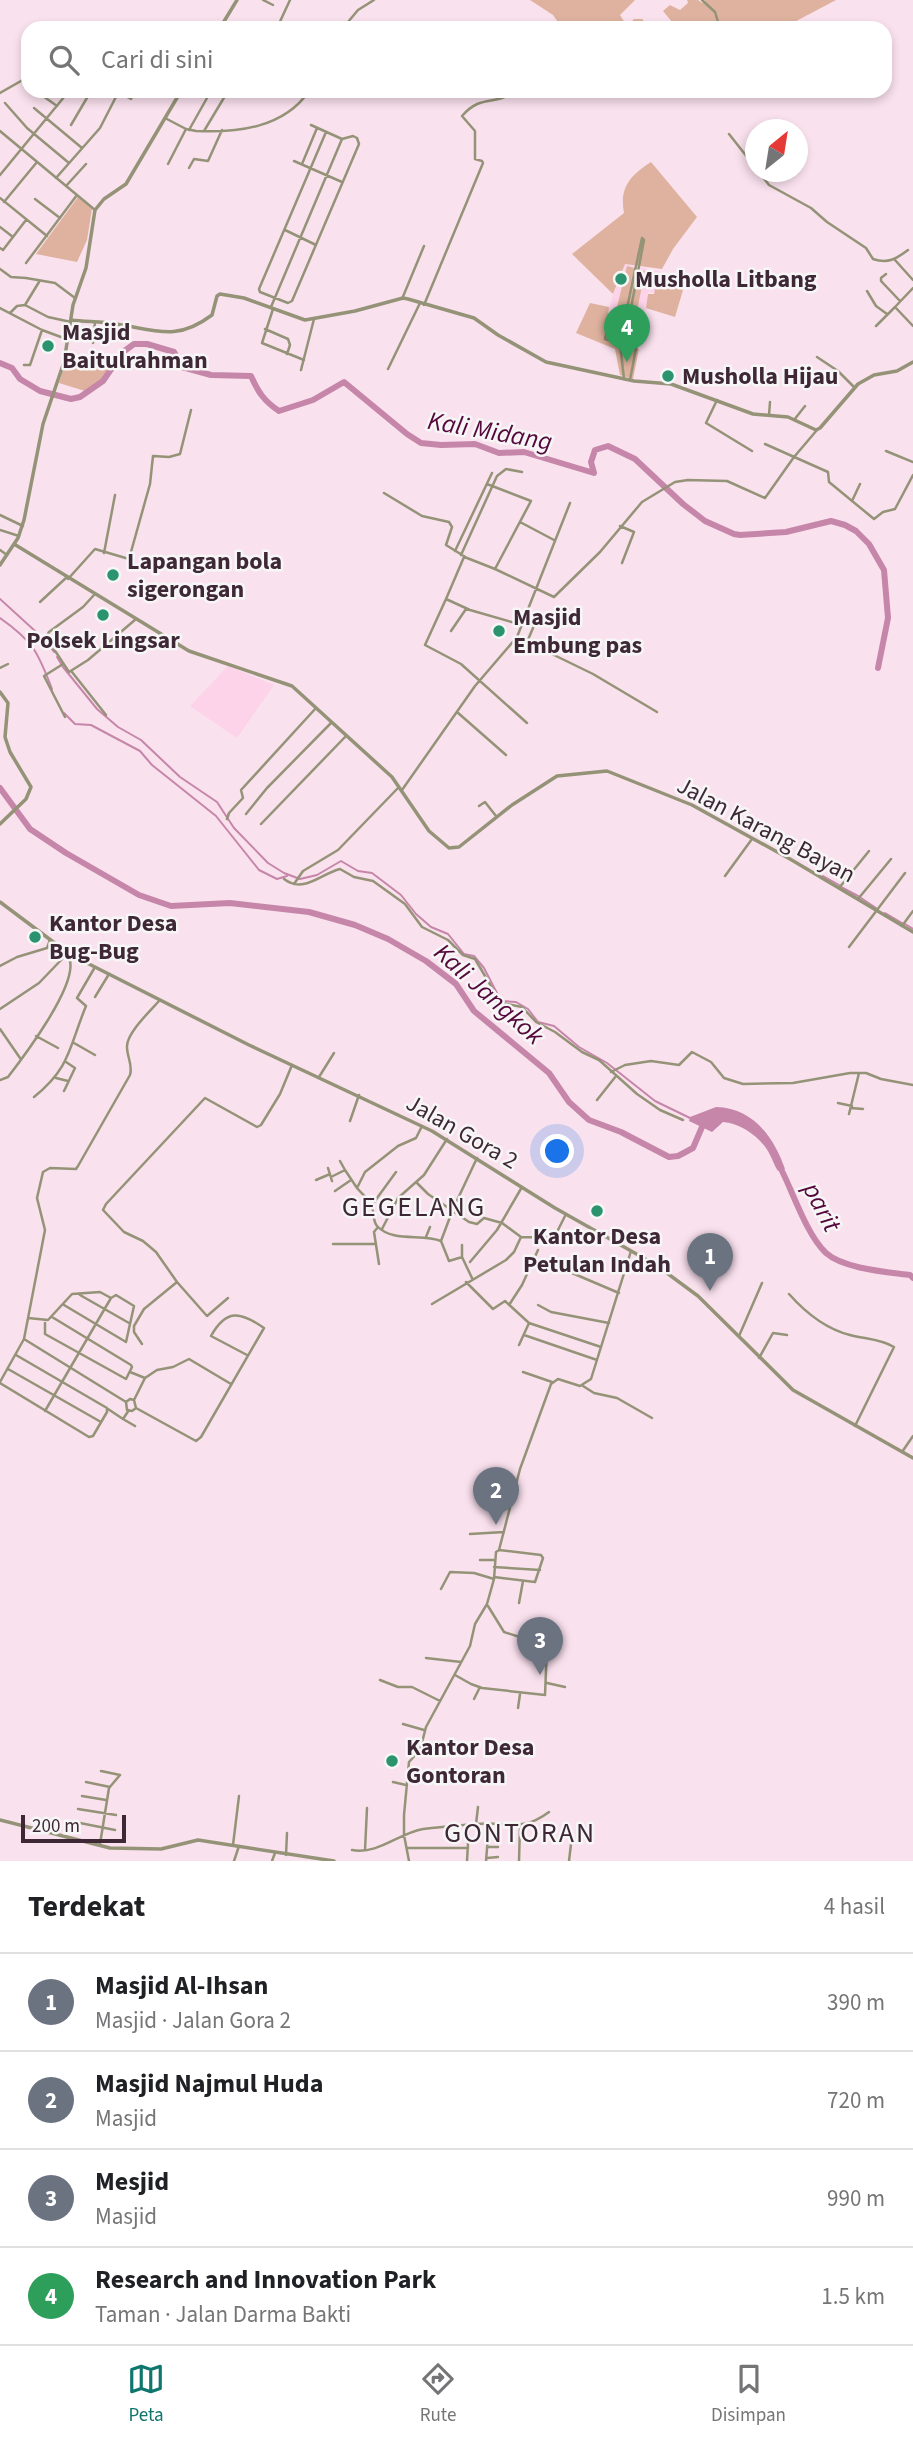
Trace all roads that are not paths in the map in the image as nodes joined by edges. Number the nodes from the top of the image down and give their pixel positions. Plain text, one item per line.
1 (237, 0) edge
2 (263, 0) edge
3 (290, 0) edge
4 (374, 0) edge
5 (702, 0) edge
6 (273, 5) dead end
7 (224, 21) edge
8 (280, 21) edge
9 (348, 21) edge
10 (718, 21) edge
11 (21, 81) edge
12 (0, 93) edge
13 (46, 98) edge
14 (63, 98) edge
15 (87, 98) edge
16 (115, 98) edge
17 (177, 98) edge
18 (207, 98) dead end
19 (224, 98) edge
20 (302, 98) edge
21 (504, 98) edge
22 (5, 103) dead end
23 (57, 106) junction
24 (34, 108) dead end
25 (165, 118) junction
26 (47, 119) junction
27 (71, 125) dead end
28 (311, 125) dead end
29 (317, 128) junction
30 (188, 129) junction
31 (222, 130) junction
32 (0, 131) edge
33 (204, 131) junction
34 (326, 132) junction
35 (35, 134) junction
36 (729, 134) dead end
37 (342, 139) junction
38 (20, 148) junction
39 (82, 148) junction
40 (745, 154) edge
41 (294, 161) dead end
42 (37, 162) junction
43 (69, 163) junction
44 (86, 163) dead end
45 (168, 164) dead end
46 (302, 164) junction
47 (311, 168) junction
48 (189, 169) dead end
49 (0, 175) edge
50 (326, 175) junction
51 (56, 178) junction
52 (342, 182) junction
53 (767, 182) edge
54 (66, 186) junction
55 (77, 195) junction
56 (0, 198) edge
57 (35, 199) dead end
58 (4, 202) junction
59 (95, 210) junction
60 (60, 218) junction
61 (26, 220) junction
62 (0, 227) edge
63 (285, 230) junction
64 (47, 236) junction
65 (13, 237) junction
66 (300, 237) junction
67 (316, 245) junction
68 (424, 246) dead end
69 (0, 248) edge
70 (908, 250) dead end
71 (895, 260) junction
72 (26, 263) dead end
73 (637, 267) junction
74 (0, 269) edge
75 (886, 274) dead end
76 (913, 280) edge
77 (38, 282) junction
78 (913, 288) edge
79 (867, 291) dead end
80 (274, 297) junction
81 (75, 298) junction
82 (401, 299) junction
83 (900, 301) junction
84 (422, 304) junction
85 (25, 305) junction
86 (895, 307) junction
87 (0, 308) edge
88 (629, 308) junction
89 (272, 309) junction
90 (10, 313) junction
91 (623, 313) junction
92 (887, 314) junction
93 (632, 315) junction
94 (314, 319) junction
95 (71, 321) junction
96 (94, 322) junction
97 (876, 326) dead end
98 (913, 326) edge
99 (42, 330) junction
100 (265, 330) junction
101 (69, 340) junction
102 (93, 343) dead end
103 (620, 344) junction
104 (636, 347) junction
105 (286, 354) junction
106 (817, 357) dead end
107 (304, 360) junction
108 (913, 362) edge
109 (24, 365) dead end
110 (388, 369) dead end
111 (302, 370) dead end
112 (627, 380) junction
113 (854, 387) junction
114 (717, 400) junction
115 (770, 402) dead end
116 (805, 406) dead end
117 (191, 410) dead end
118 (769, 415) junction
119 (794, 420) junction
120 (817, 430) junction
121 (765, 444) dead end
122 (752, 451) dead end
123 (886, 451) dead end
124 (794, 457) junction
125 (913, 462) edge
126 (522, 472) dead end
127 (492, 473) dead end
128 (913, 475) edge
129 (487, 484) junction
130 (860, 484) dead end
131 (493, 487) junction
132 (384, 493) dead end
133 (115, 495) dead end
134 (852, 500) junction
135 (570, 503) dead end
136 (0, 515) edge
137 (520, 522) junction
138 (23, 526) junction
139 (620, 526) junction
140 (0, 530) edge
141 (19, 536) junction
142 (555, 540) junction
143 (14, 544) junction
144 (0, 550) edge
145 (455, 551) junction
146 (104, 553) junction
147 (7, 555) junction
148 (462, 556) junction
149 (622, 563) dead end
150 (0, 565) edge
151 (495, 569) junction
152 (68, 578) junction
153 (537, 590) junction
154 (94, 595) junction
155 (446, 599) junction
156 (40, 602) dead end
157 (466, 609) junction
158 (136, 620) junction
159 (536, 621) dead end
160 (522, 625) junction
161 (451, 631) dead end
162 (517, 637) junction
163 (527, 642) junction
164 (8, 664) dead end
165 (61, 664) junction
166 (0, 668) edge
167 (72, 672) junction
168 (480, 680) junction
169 (0, 692) edge
170 (316, 708) junction
171 (457, 712) junction
172 (657, 712) dead end
173 (106, 715) dead end
174 (65, 717) dead end
175 (331, 723) junction
176 (527, 723) dead end
177 (346, 736) junction
178 (506, 755) dead end
179 (401, 788) junction
180 (479, 806) dead end
181 (246, 814) dead end
182 (497, 817) junction
183 (228, 819) dead end
184 (0, 824) edge
185 (261, 824) dead end
186 (752, 839) junction
187 (869, 851) dead end
188 (891, 859) dead end
189 (905, 873) dead end
190 (725, 876) dead end
191 (284, 879) dead end
192 (294, 884) junction
193 (839, 888) junction
194 (858, 899) junction
195 (0, 902) edge
196 (877, 911) junction
197 (913, 911) edge
198 (902, 926) junction
199 (913, 932) edge
200 (50, 940) junction
201 (48, 947) junction
202 (849, 947) dead end
203 (67, 951) junction
204 (64, 957) junction
205 (0, 966) edge
206 (95, 967) junction
207 (109, 974) junction
208 (95, 997) dead end
209 (159, 1000) junction
210 (0, 1009) edge
211 (0, 1029) edge
212 (36, 1036) junction
213 (73, 1042) junction
214 (58, 1048) dead end
215 (334, 1053) dead end
216 (95, 1055) dead end
217 (20, 1059) junction
218 (66, 1062) junction
219 (292, 1065) junction
220 (611, 1072) junction
221 (859, 1073) junction
222 (616, 1076) junction
223 (319, 1077) junction
224 (56, 1078) junction
225 (0, 1080) edge
226 (68, 1081) junction
227 (913, 1085) edge
228 (64, 1091) dead end
229 (359, 1095) junction
230 (34, 1097) dead end
231 (597, 1100) dead end
232 (838, 1103) dead end
233 (851, 1107) junction
234 (863, 1110) dead end
235 (849, 1114) dead end
236 (349, 1121) dead end
237 (683, 1121) dead end
238 (424, 1127) junction
239 (447, 1139) junction
240 (477, 1158) junction
241 (340, 1161) dead end
242 (328, 1168) dead end
243 (345, 1171) junction
244 (396, 1172) dead end
245 (331, 1177) junction
246 (316, 1180) dead end
247 (351, 1180) junction
248 (416, 1182) junction
249 (522, 1187) junction
250 (357, 1188) junction
251 (335, 1191) dead end
252 (372, 1205) junction
253 (453, 1209) junction
254 (566, 1214) junction
255 (502, 1223) junction
256 (429, 1227) dead end
257 (380, 1228) junction
258 (426, 1237) junction
259 (521, 1237) junction
260 (441, 1241) junction
261 (332, 1244) dead end
262 (376, 1244) junction
263 (463, 1245) dead end
264 (538, 1250) dead end
265 (631, 1251) junction
266 (462, 1257) junction
267 (470, 1262) dead end
268 (379, 1264) dead end
269 (572, 1273) dead end
270 (472, 1278) junction
271 (177, 1282) junction
272 (466, 1282) junction
273 (762, 1283) dead end
274 (77, 1293) junction
275 (619, 1293) junction
276 (789, 1294) dead end
277 (111, 1298) junction
278 (228, 1298) dead end
279 (63, 1304) junction
280 (432, 1304) dead end
281 (509, 1305) junction
282 (538, 1305) dead end
283 (105, 1309) junction
284 (52, 1317) junction
285 (28, 1318) junction
286 (45, 1321) junction
287 (95, 1323) junction
288 (130, 1323) junction
289 (529, 1323) junction
290 (609, 1323) junction
291 (523, 1335) junction
292 (787, 1335) dead end
293 (739, 1336) junction
294 (24, 1339) junction
295 (86, 1339) junction
296 (142, 1344) dead end
297 (519, 1345) dead end
298 (601, 1347) junction
299 (78, 1352) junction
300 (16, 1355) junction
301 (247, 1355) junction
302 (759, 1358) junction
303 (597, 1360) junction
304 (69, 1367) junction
305 (8, 1369) junction
306 (130, 1372) junction
307 (523, 1372) dead end
308 (145, 1378) junction
309 (61, 1382) junction
310 (552, 1382) junction
311 (0, 1383) edge
312 (231, 1384) junction
313 (583, 1385) junction
314 (53, 1396) junction
315 (134, 1400) junction
316 (125, 1402) junction
317 (136, 1408) junction
318 (108, 1409) junction
319 (129, 1410) junction
320 (45, 1411) junction
321 (652, 1418) dead end
322 (124, 1419) junction
323 (101, 1422) junction
324 (135, 1426) dead end
325 (855, 1426) junction
326 (913, 1436) edge
327 (902, 1452) junction
328 (913, 1458) edge
329 (503, 1532) junction
330 (470, 1534) dead end
331 (499, 1550) junction
332 (480, 1560) dead end
333 (495, 1560) junction
334 (495, 1567) junction
335 (540, 1570) junction
336 (494, 1578) junction
337 (523, 1581) junction
338 (441, 1589) dead end
339 (519, 1602) dead end
340 (487, 1604) junction
341 (426, 1658) dead end
342 (461, 1662) junction
343 (455, 1675) junction
344 (380, 1680) dead end
345 (547, 1683) junction
346 (480, 1687) junction
347 (565, 1687) dead end
348 (520, 1694) junction
349 (474, 1699) dead end
350 (440, 1701) junction
351 (518, 1708) dead end
352 (403, 1724) dead end
353 (424, 1730) junction
354 (420, 1750) junction
355 (441, 1751) dead end
356 (101, 1770) dead end
357 (86, 1782) dead end
358 (393, 1782) dead end
359 (406, 1785) junction
360 (110, 1787) junction
361 (82, 1796) dead end
362 (239, 1796) dead end
363 (107, 1800) junction
364 (478, 1807) dead end
365 (367, 1808) dead end
366 (78, 1809) dead end
367 (549, 1812) dead end
368 (105, 1813) junction
369 (116, 1815) dead end
370 (0, 1820) edge
371 (75, 1822) dead end
372 (476, 1824) junction
373 (489, 1824) junction
374 (469, 1825) junction
375 (520, 1825) junction
376 (103, 1827) junction
377 (115, 1830) dead end
378 (287, 1833) dead end
379 (404, 1835) junction
380 (570, 1844) dead end
381 (99, 1846) junction
382 (233, 1846) junction
383 (239, 1846) junction
384 (487, 1847) junction
385 (498, 1847) dead end
386 (407, 1848) junction
387 (468, 1848) junction
388 (352, 1850) dead end
389 (365, 1850) junction
390 (275, 1853) junction
391 (286, 1855) junction
392 (498, 1857) dead end
393 (486, 1859) edge
394 (234, 1861) edge
395 (272, 1861) edge
396 (334, 1861) edge
397 (409, 1861) edge
398 (467, 1861) edge
399 (519, 1861) edge
400 (569, 1861) edge

1 - 7 street
2 - 6 street
3 - 8 street
4 - 9 street
5 - 10 street
11 - 12 street
13 - 23 street
14 - 23 street
15 - 27 street
16 - 39 street
17 - 25 street
18 - 30 street
19 - 33 street
20 - 31 street
21 - 84 street
22 - 35 street
23 - 26 street
24 - 26 street
25 - 30 street
25 - 59 street
26 - 35 street
26 - 39 street
28 - 29 street
29 - 34 street
29 - 46 street
30 - 33 street
30 - 45 street
31 - 33 street
31 - 48 street
32 - 38 street
34 - 37 street
34 - 47 street
35 - 38 street
35 - 43 street
36 - 40 street
37 - 50 street
37 - 52 street
38 - 42 street
38 - 49 street
39 - 43 street
41 - 46 street
42 - 51 street
42 - 58 street
43 - 51 street
44 - 54 street
46 - 47 street
47 - 50 street
47 - 63 street
50 - 52 street
50 - 66 street
51 - 54 street
52 - 67 street
53 - 71 street
54 - 55 street
55 - 59 street
55 - 60 street
56 - 58 street
57 - 60 street
58 - 61 street
59 - 81 street
60 - 64 street
61 - 64 street
61 - 65 street
62 - 65 street
63 - 66 street
63 - 80 street
64 - 72 street
65 - 69 street
66 - 67 street
66 - 80 street
67 - 80 street
68 - 82 street
70 - 71 street
71 - 76 street
73 - 73 street
73 - 88 street
74 - 77 street
75 - 83 street
77 - 81 street
77 - 85 street
78 - 83 street
79 - 92 street
80 - 89 street
81 - 95 street
82 - 84 street
82 - 94 street
83 - 86 street
84 - 110 street
84 - 112 street
85 - 90 street
85 - 95 street
86 - 92 street
86 - 98 street
87 - 90 street
88 - 91 street
88 - 93 street
89 - 94 street
89 - 96 street
89 - 100 street
90 - 99 street
91 - 93 street
91 - 103 street
92 - 97 street
93 - 104 street
94 - 107 street
95 - 96 street
95 - 101 street
96 - 102 street
99 - 101 street
99 - 109 street
100 - 105 street
100 - 105 street
101 - 138 street
103 - 104 street
103 - 112 street
104 - 112 street
105 - 107 street
106 - 113 street
107 - 111 street
108 - 113 street
112 - 114 street
113 - 120 street
114 - 118 street
114 - 122 street
115 - 118 street
116 - 119 street
117 - 146 street
118 - 119 street
119 - 120 street
120 - 124 street
121 - 124 street
123 - 125 street
124 - 134 street
124 - 139 street
126 - 131 street
127 - 129 street
128 - 134 street
129 - 131 street
129 - 145 street
130 - 134 street
131 - 137 street
131 - 148 street
132 - 145 street
133 - 146 street
135 - 142 street
136 - 138 street
137 - 142 street
137 - 151 street
138 - 141 street
139 - 149 street
139 - 153 street
140 - 141 street
141 - 143 street
142 - 153 street
143 - 147 street
143 - 152 street, Jalan Karang Bayan
144 - 147 street
145 - 148 street
146 - 152 street
147 - 150 street
148 - 151 street
148 - 155 street
151 - 153 street
152 - 154 street, Jalan Karang Bayan
152 - 156 street
153 - 160 street
154 - 158 street, Jalan Karang Bayan
154 - 165 street
155 - 157 street
155 - 168 street
157 - 160 street
157 - 161 street
158 - 167 street
158 - 170 street, Jalan Karang Bayan
159 - 163 street
160 - 162 street
162 - 163 street
162 - 168 street
163 - 172 street
164 - 166 street
165 - 167 street
165 - 174 street
167 - 173 street
168 - 171 street
168 - 176 street
169 - 184 street
170 - 175 street, Jalan Karang Bayan
170 - 183 street
171 - 178 street
171 - 179 street
175 - 177 street, Jalan Karang Bayan
175 - 181 street
177 - 179 street, Jalan Karang Bayan
177 - 185 street
179 - 182 street, Jalan Karang Bayan
179 - 192 street
180 - 182 street
182 - 186 street, Jalan Karang Bayan
186 - 190 street
186 - 193 street, Jalan Karang Bayan
187 - 193 street
188 - 194 street
189 - 196 street
191 - 192 street
192 - 220 street
193 - 194 street, Jalan Karang Bayan
194 - 196 street, Jalan Karang Bayan
195 - 200 street, Jalan Gora 2
196 - 198 street, Jalan Karang Bayan
196 - 202 street
197 - 198 street
198 - 199 street, Jalan Karang Bayan
200 - 201 street
200 - 203 street, Jalan Gora 2
201 - 204 street
201 - 205 street
203 - 204 street
203 - 206 street, Jalan Gora 2
204 - 210 street
204 - 212 street
206 - 207 street, Jalan Gora 2
206 - 213 street
207 - 208 street
207 - 209 street, Jalan Gora 2
209 - 219 street, Jalan Gora 2
209 - 285 street
211 - 217 street
212 - 214 street
212 - 217 street
213 - 216 street
213 - 218 street
215 - 223 street
217 - 225 street
218 - 224 street
218 - 226 street
219 - 223 street, Jalan Gora 2
219 - 271 street
220 - 221 street
220 - 222 street
221 - 227 street
221 - 233 street
222 - 231 street
222 - 237 street
223 - 229 street, Jalan Gora 2
224 - 226 street
224 - 230 street
226 - 228 street
229 - 236 street
229 - 238 street, Jalan Gora 2
232 - 233 street
233 - 234 street
233 - 235 street
238 - 239 street, Jalan Gora 2
238 - 250 street
239 - 240 street, Jalan Gora 2
239 - 248 street
240 - 249 street, Jalan Gora 2
240 - 253 street
241 - 243 street
242 - 245 street
243 - 245 street
243 - 247 street
244 - 252 street
245 - 246 street
247 - 250 street
247 - 251 street
248 - 253 street
248 - 257 street
249 - 254 street, Jalan Gora 2
249 - 255 street
250 - 252 street
252 - 257 street
253 - 255 street
253 - 260 street
254 - 259 street
254 - 265 street, Jalan Gora 2
255 - 259 street
255 - 267 street
256 - 258 street
257 - 258 street
257 - 262 street
258 - 260 street
259 - 270 street
260 - 266 street
261 - 262 street
262 - 268 street
263 - 266 street
264 - 281 street
265 - 275 street
265 - 293 street, Jalan Gora 2
266 - 270 street
269 - 275 street
270 - 272 street
271 - 278 street
271 - 296 street
272 - 280 street
272 - 281 street
273 - 293 street
274 - 277 street
274 - 279 street
274 - 283 street
275 - 290 street
276 - 325 street
277 - 283 street
277 - 288 street
279 - 284 street
279 - 287 street
281 - 289 street
282 - 290 street
283 - 287 street
283 - 288 street
284 - 286 street
284 - 295 street
285 - 286 street
285 - 294 street
286 - 299 street
287 - 288 street
287 - 295 street
289 - 291 street
289 - 298 street
290 - 298 street
291 - 297 street
291 - 303 street
292 - 302 street
293 - 302 street, Jalan Gora 2
294 - 300 street
294 - 304 street
295 - 299 street
295 - 306 street
298 - 303 street
299 - 304 street
299 - 306 street
300 - 305 street
300 - 309 street
301 - 301 street
301 - 312 street
302 - 325 street, Jalan Gora 2
303 - 313 street
304 - 309 street
304 - 316 street
305 - 311 street
305 - 314 street
306 - 308 street
307 - 310 street
308 - 312 street
308 - 315 street
309 - 314 street
309 - 318 street
310 - 313 street
310 - 329 street
311 - 320 street
312 - 317 street
313 - 321 street
314 - 320 street
314 - 323 street
315 - 316 street
315 - 317 street
316 - 319 street
317 - 319 street
318 - 322 street
318 - 323 street
319 - 322 street
320 - 323 street
322 - 324 street
325 - 327 street, Jalan Gora 2
326 - 327 street
327 - 328 street, Jalan Gora 2
329 - 330 street
329 - 331 street
331 - 333 street
331 - 335 street
332 - 333 street
333 - 334 street
334 - 335 street
334 - 336 street
335 - 337 street
336 - 337 street
336 - 338 street
336 - 340 street
337 - 339 street
340 - 342 street
340 - 345 street
341 - 342 street
342 - 343 street
343 - 346 street
343 - 350 street
344 - 350 street
345 - 347 street
345 - 348 street
346 - 348 street
346 - 349 street
348 - 351 street
350 - 353 street
352 - 353 street
353 - 354 street
354 - 355 street
354 - 359 street
356 - 360 street
357 - 360 street
358 - 359 street
359 - 379 street
360 - 363 street
361 - 363 street
362 - 382 street
363 - 368 street
364 - 372 street
365 - 389 street
366 - 368 street
367 - 375 street
368 - 369 street
368 - 376 street
370 - 381 street
371 - 376 street
372 - 373 street
372 - 374 street
373 - 375 street
373 - 384 street
374 - 379 street
374 - 387 street
375 - 399 street
376 - 377 street
376 - 381 street
378 - 391 street
379 - 386 street
379 - 389 street
380 - 400 street
381 - 382 street
382 - 383 street
383 - 390 street
383 - 394 street
384 - 385 street
384 - 393 street
386 - 387 street
386 - 397 street
387 - 398 street
388 - 389 street
390 - 391 street
390 - 395 street
391 - 396 street
392 - 393 street

